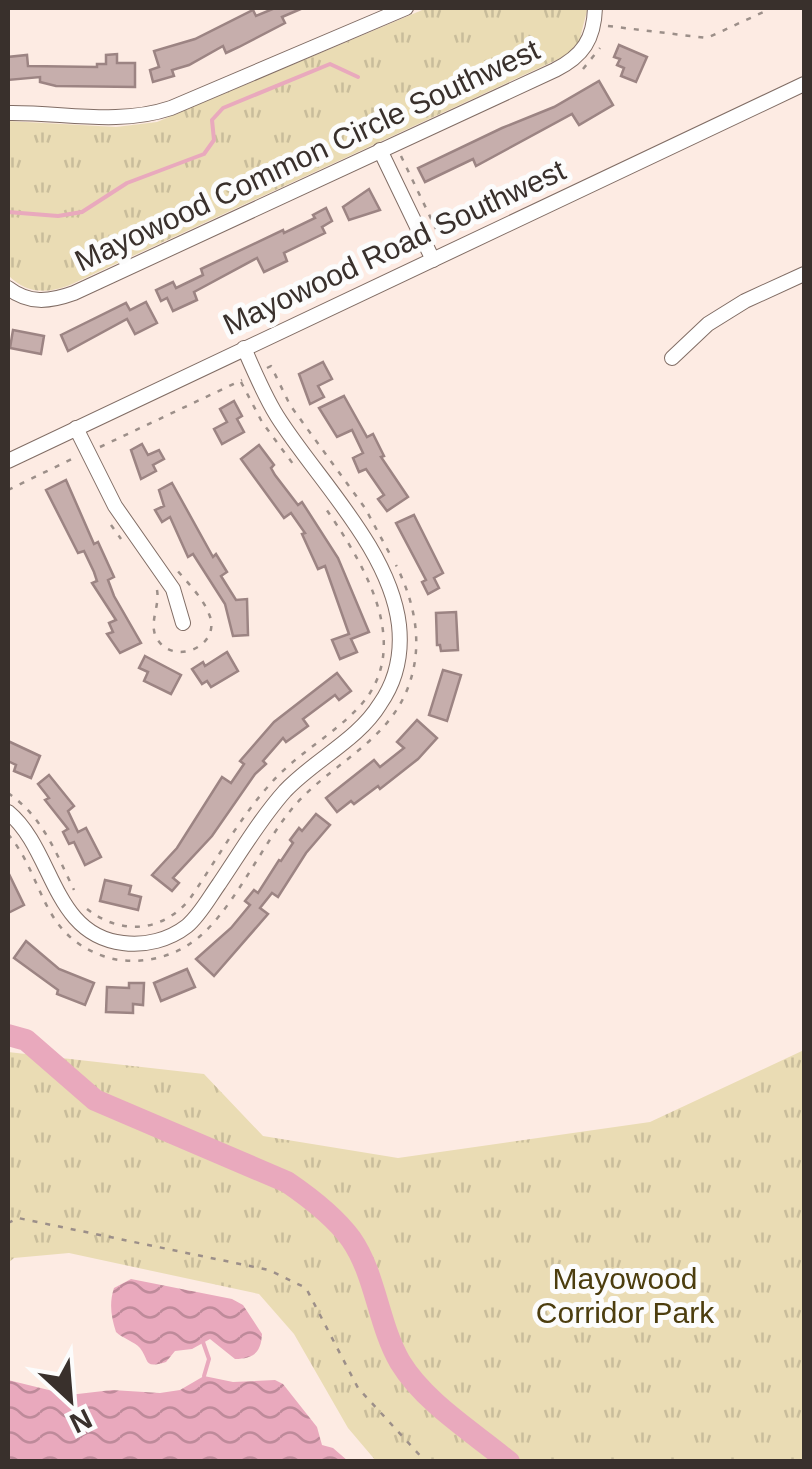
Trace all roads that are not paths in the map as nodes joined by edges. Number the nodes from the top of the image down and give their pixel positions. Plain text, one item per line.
1 (406, 8) edge
2 (595, 8) edge
3 (804, 84) edge
4 (8, 112) edge
5 (380, 150) junction
6 (433, 260) junction
7 (804, 274) edge
8 (8, 288) edge
9 (244, 348) junction
10 (672, 358) dead end
11 (76, 428) junction
12 (8, 461) edge
13 (183, 624) dead end
14 (8, 812) edge

1 - 4 street
2 - 5 street, Mayowood Common Circle Southwest
3 - 6 street, Mayowood Road Southwest
5 - 6 street
5 - 8 street, Mayowood Common Circle Southwest
6 - 9 street, Mayowood Road Southwest
7 - 10 street
9 - 11 street, Mayowood Road Southwest
9 - 14 street
11 - 12 street, Mayowood Road Southwest
11 - 13 street

